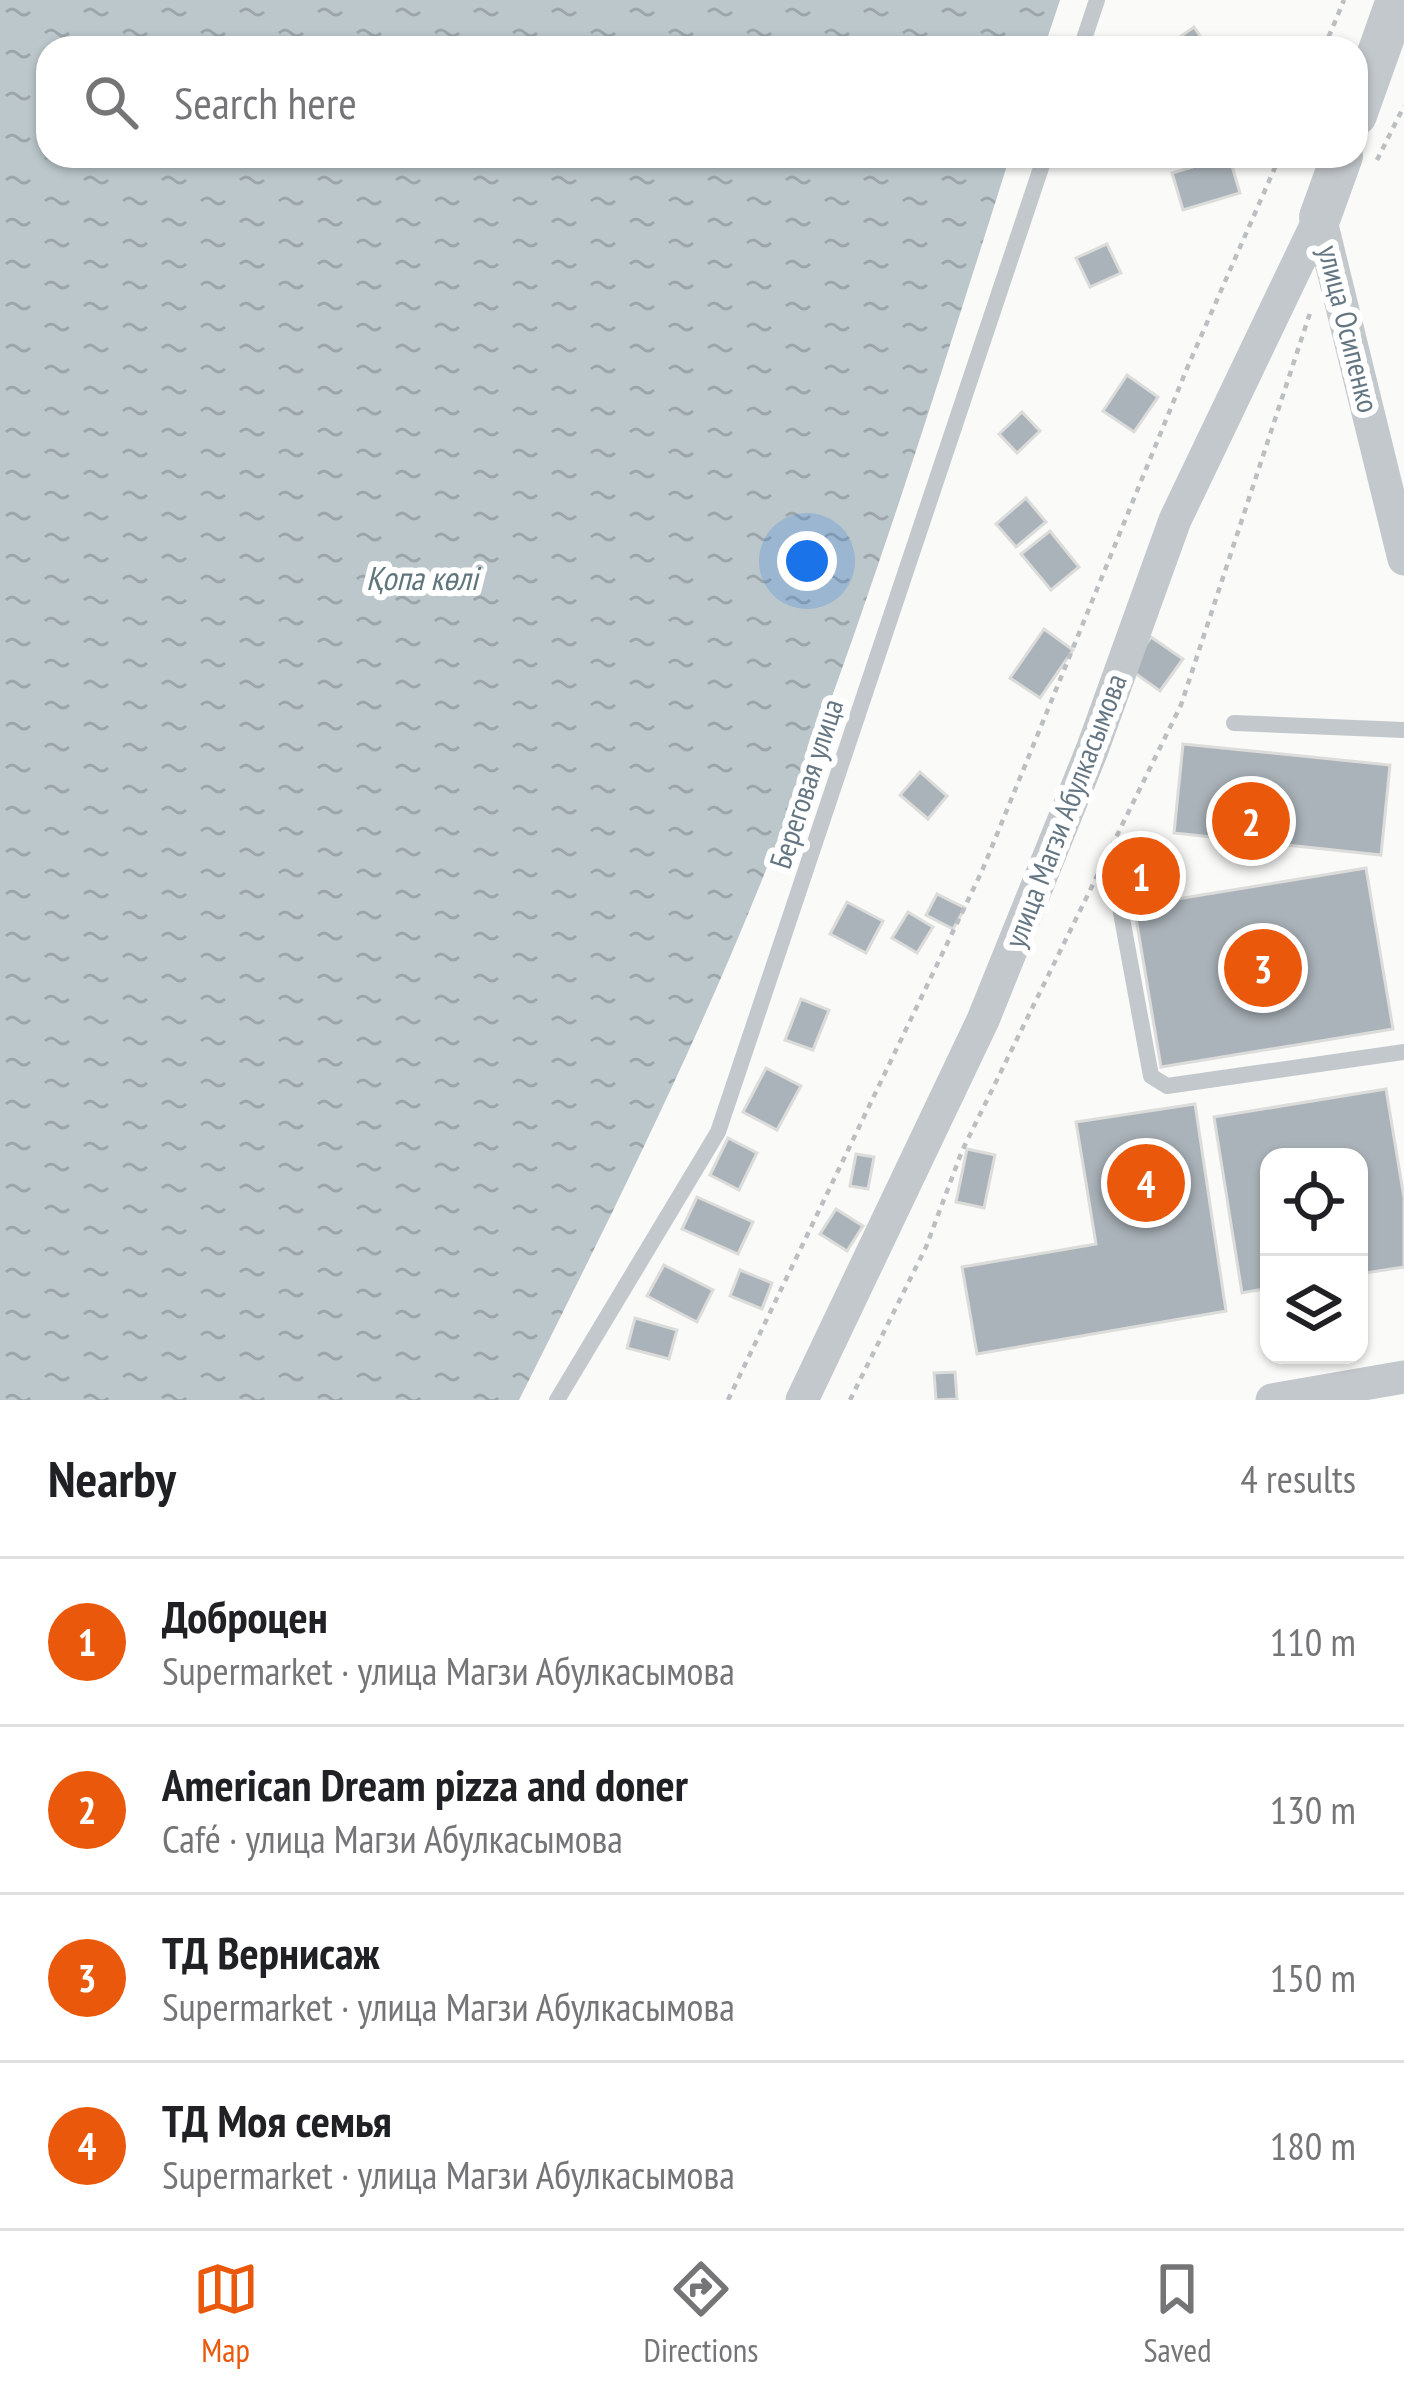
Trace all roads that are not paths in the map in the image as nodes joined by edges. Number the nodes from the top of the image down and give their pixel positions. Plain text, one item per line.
1 (1097, 0) edge
2 (1396, 0) edge
3 (1085, 36) edge
4 (1368, 80) edge
5 (1041, 168) edge
6 (1354, 168) edge
7 (1325, 236) junction
8 (1390, 433) edge
9 (1404, 559) edge
10 (1234, 723) dead end
11 (1404, 730) edge
12 (1117, 891) dead end
13 (1404, 1052) edge
14 (1404, 1377) edge
15 (556, 1400) edge
16 (802, 1400) edge
17 (1272, 1400) edge

1 - 3 lane
2 - 4 street
5 - 15 lane, Береговая улица
6 - 7 street
7 - 8 street, улица Осипенко
7 - 16 street, улица Магзи Абулкасымова
8 - 9 street, улица Осипенко
10 - 11 lane
12 - 13 lane
14 - 17 street

